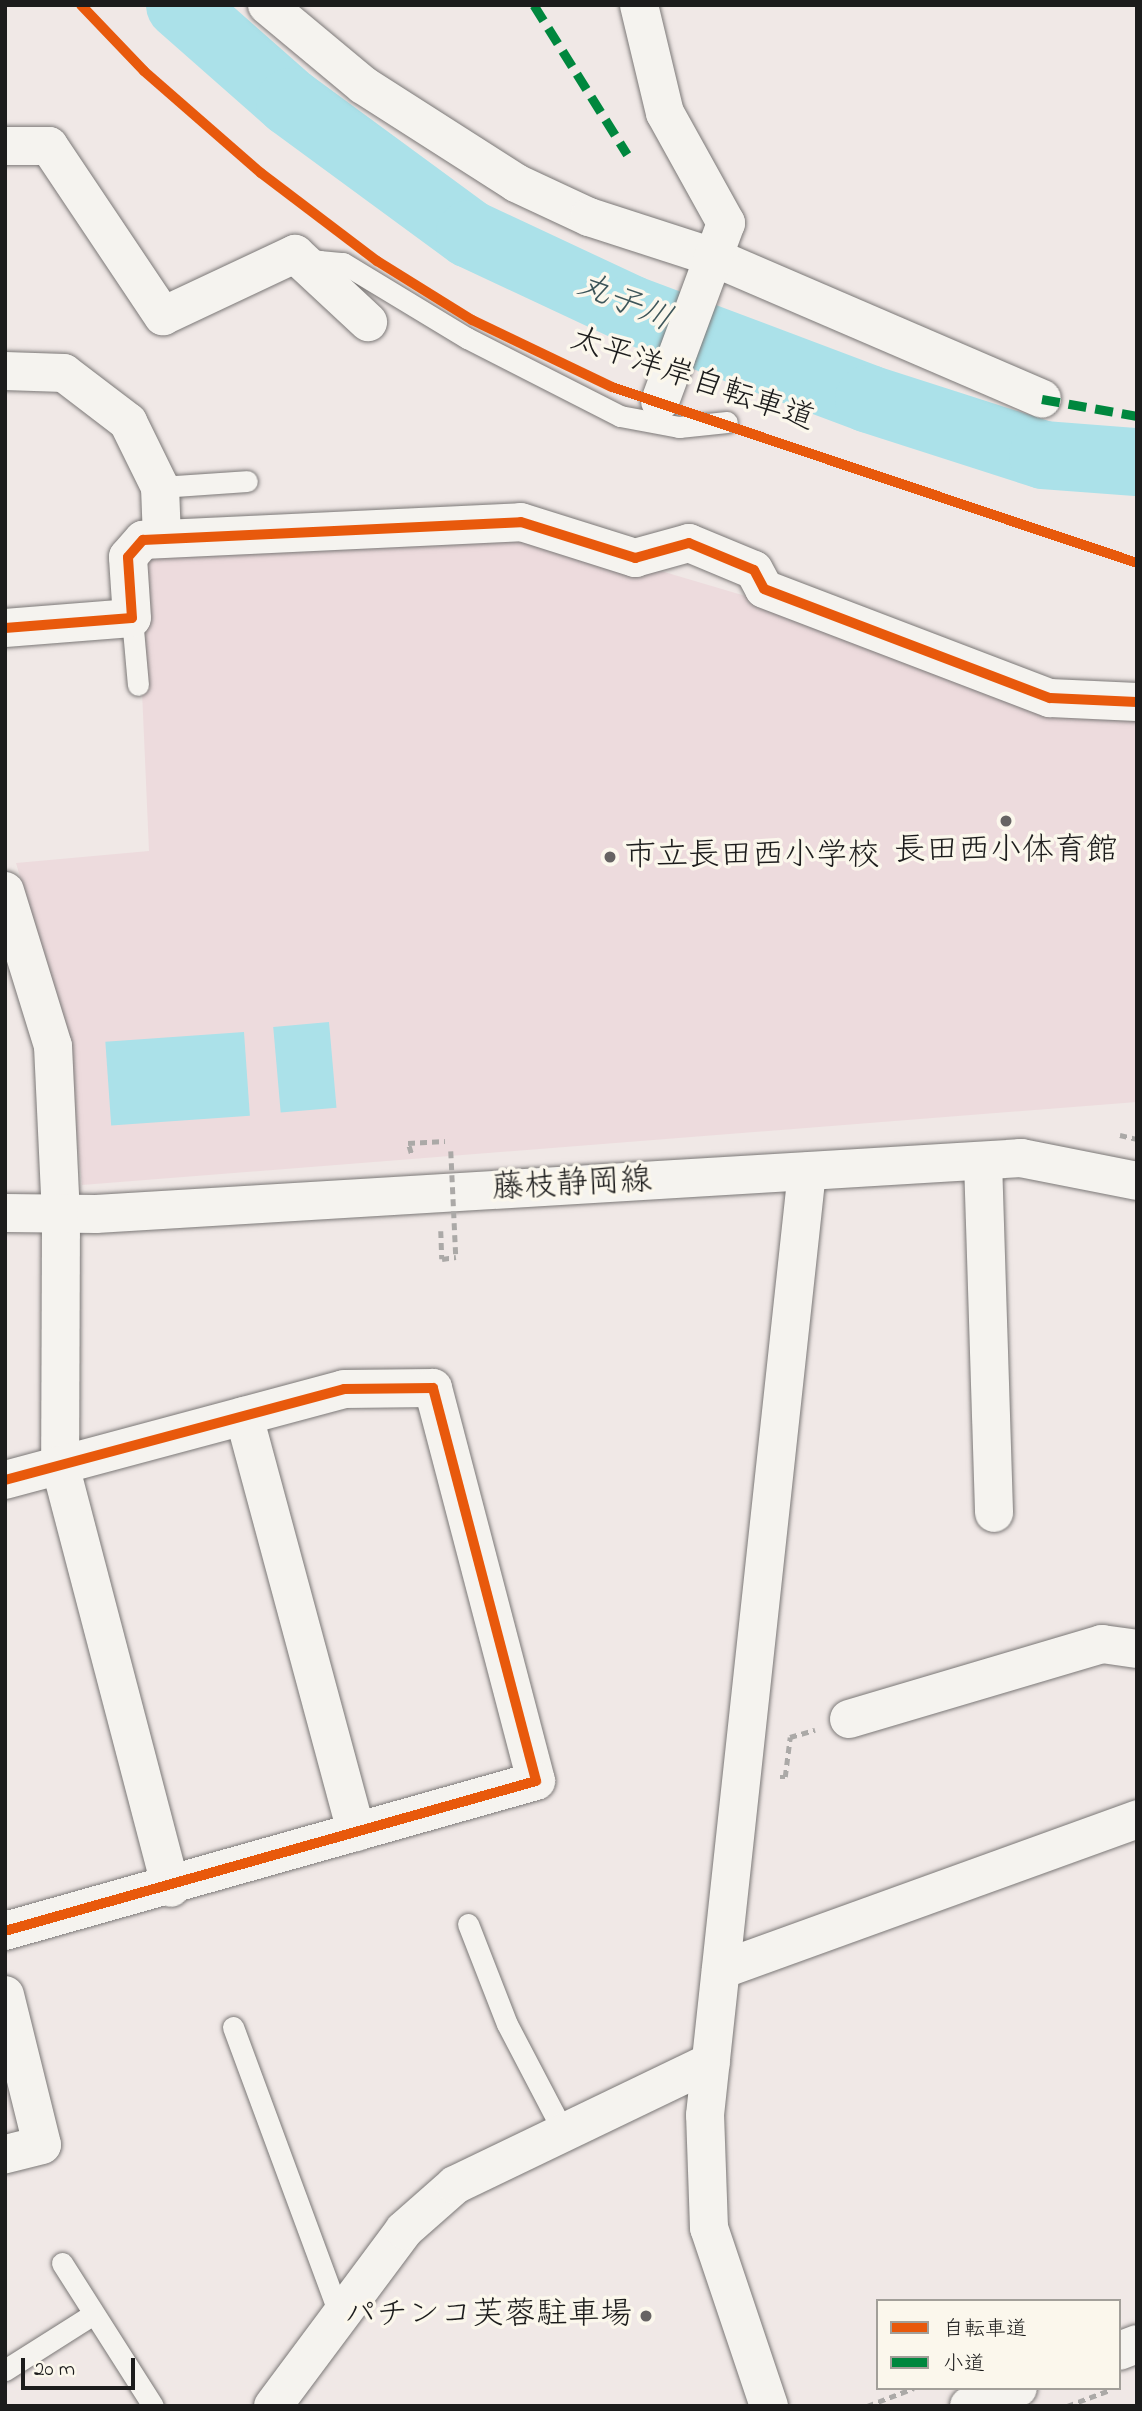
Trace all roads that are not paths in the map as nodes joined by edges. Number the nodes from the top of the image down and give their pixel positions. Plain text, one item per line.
1 (267, 5) edge
2 (639, 5) edge
3 (5, 146) edge
4 (709, 264) junction
5 (312, 269) junction
6 (368, 322) dead end
7 (5, 371) edge
8 (662, 394) dead end
9 (1042, 399) dead end
10 (727, 422) dead end
11 (247, 481) dead end
12 (160, 487) junction
13 (162, 538) junction
14 (131, 618) junction
15 (5, 628) edge
16 (138, 685) dead end
17 (1137, 702) edge
18 (5, 891) edge
19 (984, 1161) junction
20 (807, 1172) junction
21 (1137, 1181) edge
22 (5, 1213) edge
23 (61, 1213) junction
24 (244, 1416) junction
25 (60, 1465) junction
26 (5, 1480) edge
27 (994, 1513) dead end
28 (1137, 1649) edge
29 (849, 1719) road end
30 (1136, 1818) edge
31 (356, 1832) junction
32 (171, 1888) junction
33 (468, 1924) dead end
34 (5, 1931) edge
35 (721, 1970) junction
36 (5, 1995) edge
37 (233, 2027) dead end
38 (711, 2062) junction
39 (562, 2129) junction
40 (5, 2154) edge
41 (62, 2263) dead end
42 (92, 2315) junction
43 (340, 2316) junction
44 (5, 2370) edge
45 (1013, 2390) edge
46 (153, 2406) edge
47 (273, 2406) edge
48 (769, 2406) edge
49 (969, 2406) edge

1 - 4 main road
2 - 4 main road
3 - 5 main road
4 - 8 main road
4 - 9 main road
5 - 6 main road
5 - 10 lane
7 - 12 main road
11 - 12 lane
12 - 13 main road
13 - 14 main road
13 - 17 main road
14 - 15 main road
14 - 16 lane
18 - 23 main road
19 - 20 main road, 藤枝静岡線
19 - 21 main road, 藤枝静岡線
19 - 27 main road
20 - 23 main road, 藤枝静岡線
20 - 35 main road
22 - 23 main road, 藤枝静岡線
23 - 25 main road
24 - 25 main road
24 - 31 main road
24 - 31 main road
25 - 26 main road
25 - 32 main road
28 - 29 main road
30 - 35 main road
31 - 32 main road
32 - 34 main road
33 - 39 lane
35 - 38 main road
36 - 40 main road
37 - 43 lane
38 - 39 main road
38 - 48 main road
39 - 43 main road
41 - 42 lane
42 - 44 lane
42 - 46 lane
43 - 47 main road
45 - 49 main road

